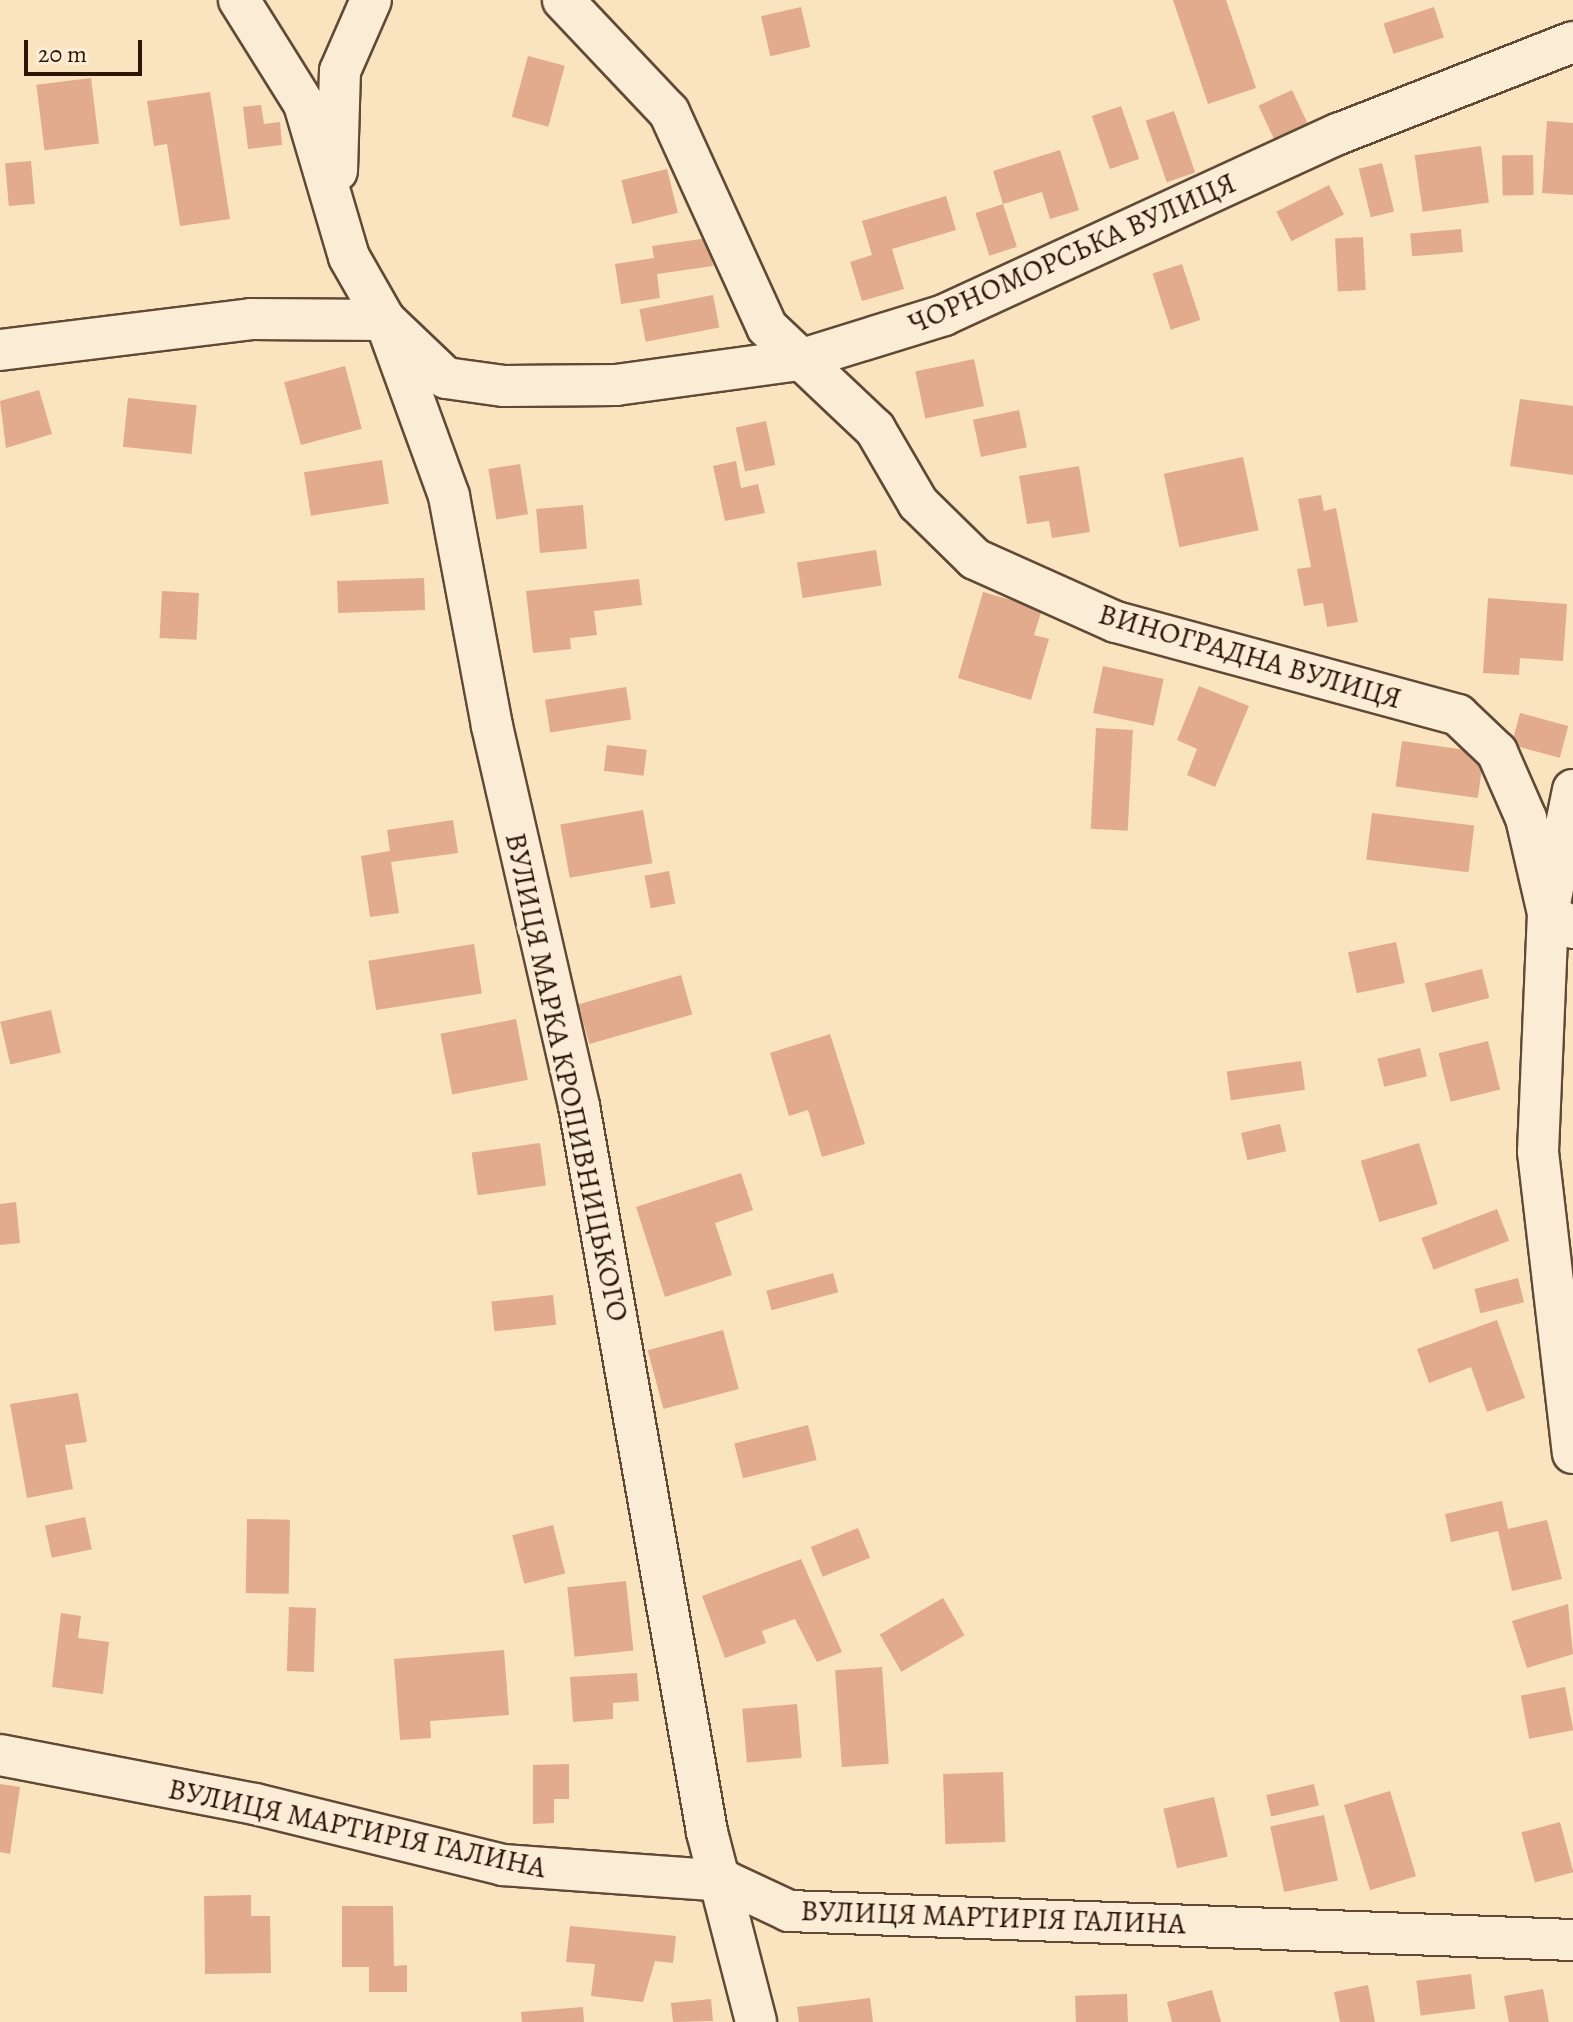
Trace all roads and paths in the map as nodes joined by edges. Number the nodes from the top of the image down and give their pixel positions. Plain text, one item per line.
1 (239, 0) edge
2 (371, 0) edge
3 (563, 0) edge
4 (1573, 42) edge
5 (336, 195) junction
6 (385, 320) junction
7 (0, 350) edge
8 (799, 360) junction
9 (504, 386) junction
10 (432, 446) junction
11 (1573, 790) edge
12 (1561, 920) edge
13 (1573, 1453) edge
14 (0, 1755) edge
15 (725, 1881) junction
16 (1573, 1940) edge
17 (756, 2022) edge

1 - 5 street
2 - 5 street
3 - 8 street, ВИНОГРАДНА ВУЛИЦЯ
4 - 8 street, ЧОРНОМОРСЬКА ВУЛИЦЯ
5 - 6 street, ВУЛИЦЯ МАРКА КРОПИВНИЦЬКОГО
6 - 7 street
6 - 9 street, ЧОРНОМОРСЬКА ВУЛИЦЯ
6 - 10 street, ВУЛИЦЯ МАРКА КРОПИВНИЦЬКОГО
8 - 9 street, ЧОРНОМОРСЬКА ВУЛИЦЯ
8 - 12 street, ВИНОГРАДНА ВУЛИЦЯ
9 - 10 street
10 - 15 street, ВУЛИЦЯ МАРКА КРОПИВНИЦЬКОГО
11 - 12 street
12 - 13 street
14 - 15 street, ВУЛИЦЯ МАРТИРІЯ ГАЛИНА
15 - 16 street, ВУЛИЦЯ МАРТИРІЯ ГАЛИНА
15 - 17 street, ВУЛИЦЯ МАРКА КРОПИВНИЦЬКОГО

